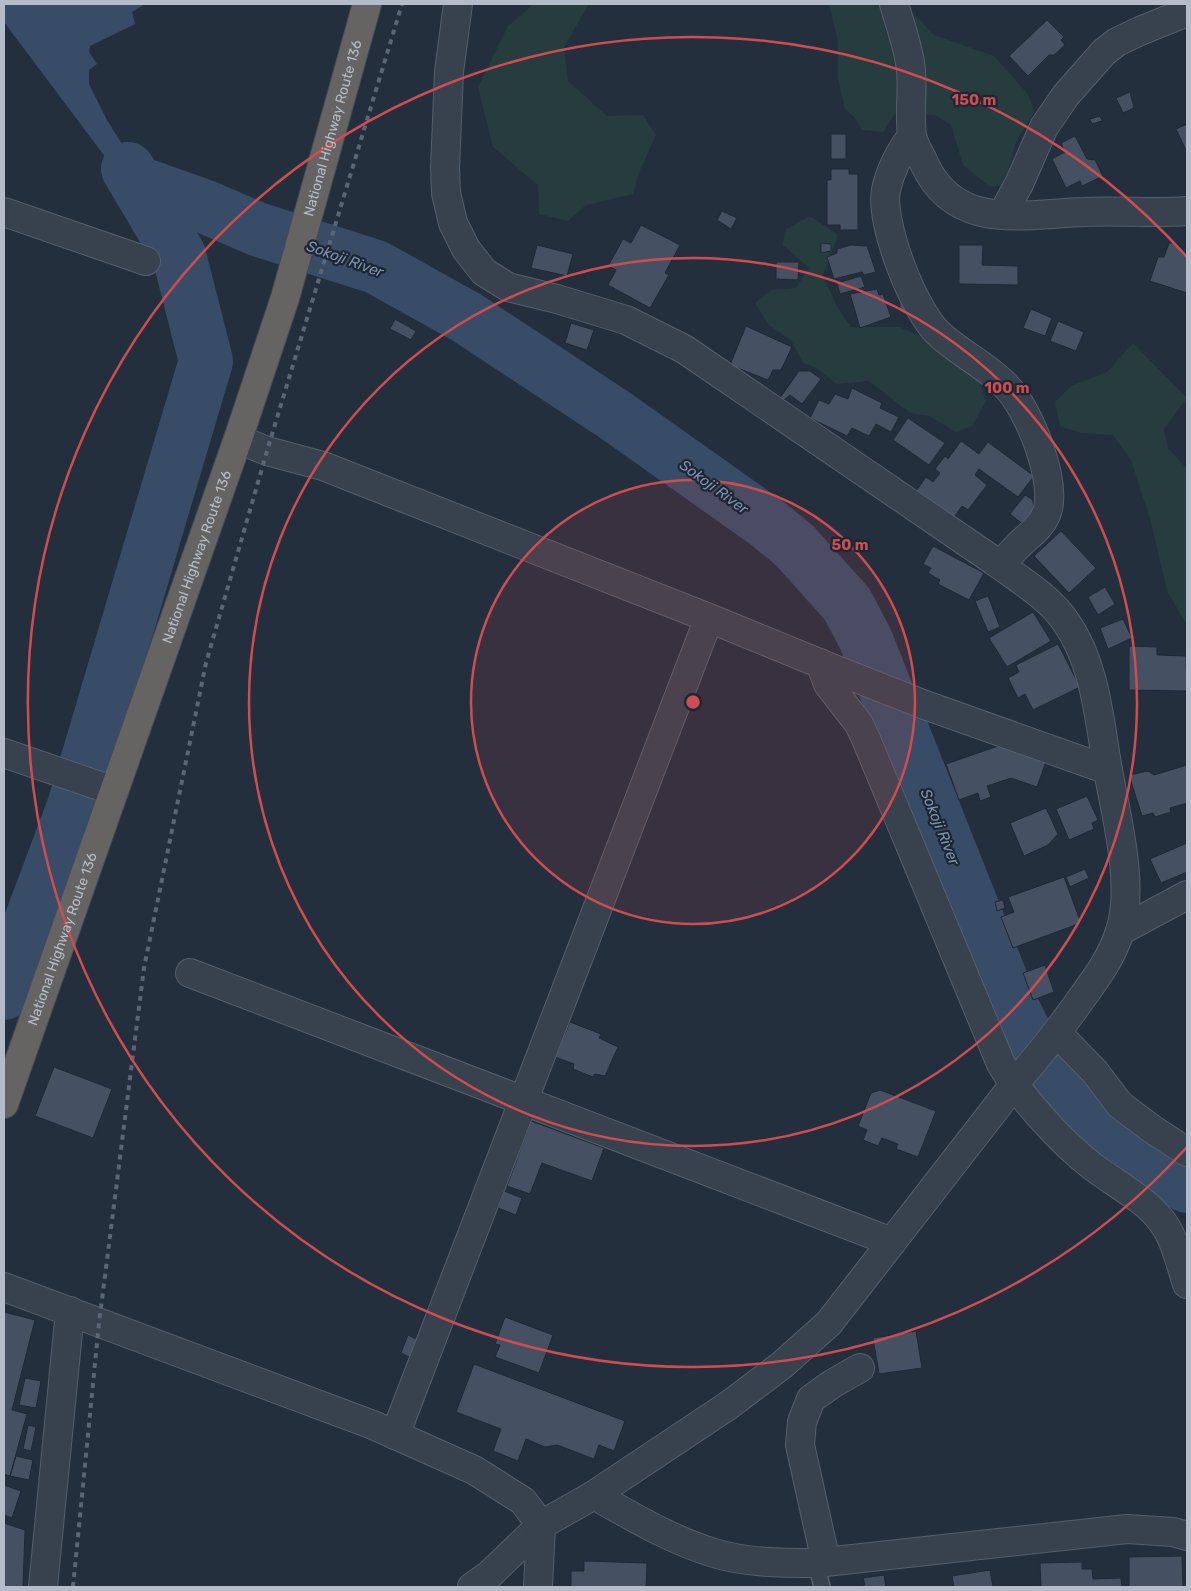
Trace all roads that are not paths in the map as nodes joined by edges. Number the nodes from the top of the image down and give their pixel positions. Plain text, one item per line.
1 (367, 4) edge
2 (458, 4) edge
3 (894, 4) edge
4 (1187, 12) edge
5 (912, 136) junction
6 (4, 212) edge
7 (1187, 212) edge
8 (1002, 215) junction
9 (146, 261) dead end
10 (238, 439) junction
11 (1000, 565) junction
12 (709, 618) junction
13 (828, 667) junction
14 (4, 753) edge
15 (1108, 770) junction
16 (114, 791) junction
17 (1187, 894) edge
18 (1120, 931) junction
19 (190, 973) dead end
20 (1055, 1036) junction
21 (1018, 1080) junction
22 (524, 1101) junction
23 (4, 1104) edge
24 (1187, 1152) edge
25 (1152, 1211) junction
26 (1187, 1227) edge
27 (892, 1242) junction
28 (1187, 1284) edge
29 (4, 1287) edge
30 (70, 1310) junction
31 (860, 1368) dead end
32 (395, 1435) junction
33 (594, 1495) junction
34 (541, 1525) junction
35 (1187, 1536) edge
36 (821, 1570) edge
37 (43, 1587) edge
38 (472, 1587) edge
39 (538, 1587) edge

1 - 10 highway, National Highway Route 136
2 - 11 street
3 - 5 street
4 - 8 street
5 - 8 street
5 - 11 street
6 - 9 street
7 - 8 street
10 - 12 street
10 - 16 highway, National Highway Route 136
11 - 15 street
12 - 13 street
12 - 22 street
13 - 15 street
13 - 21 street
14 - 16 street
15 - 18 street
16 - 23 highway, National Highway Route 136
17 - 18 street
18 - 20 street
19 - 22 street
20 - 21 street
20 - 24 street
21 - 25 street
21 - 27 street
22 - 27 street
22 - 32 street
25 - 26 street
25 - 28 street
27 - 33 street
29 - 30 street
30 - 32 street
30 - 37 street
31 - 36 street
32 - 34 street
33 - 34 street
33 - 36 street
34 - 38 street
34 - 39 street
35 - 36 street

